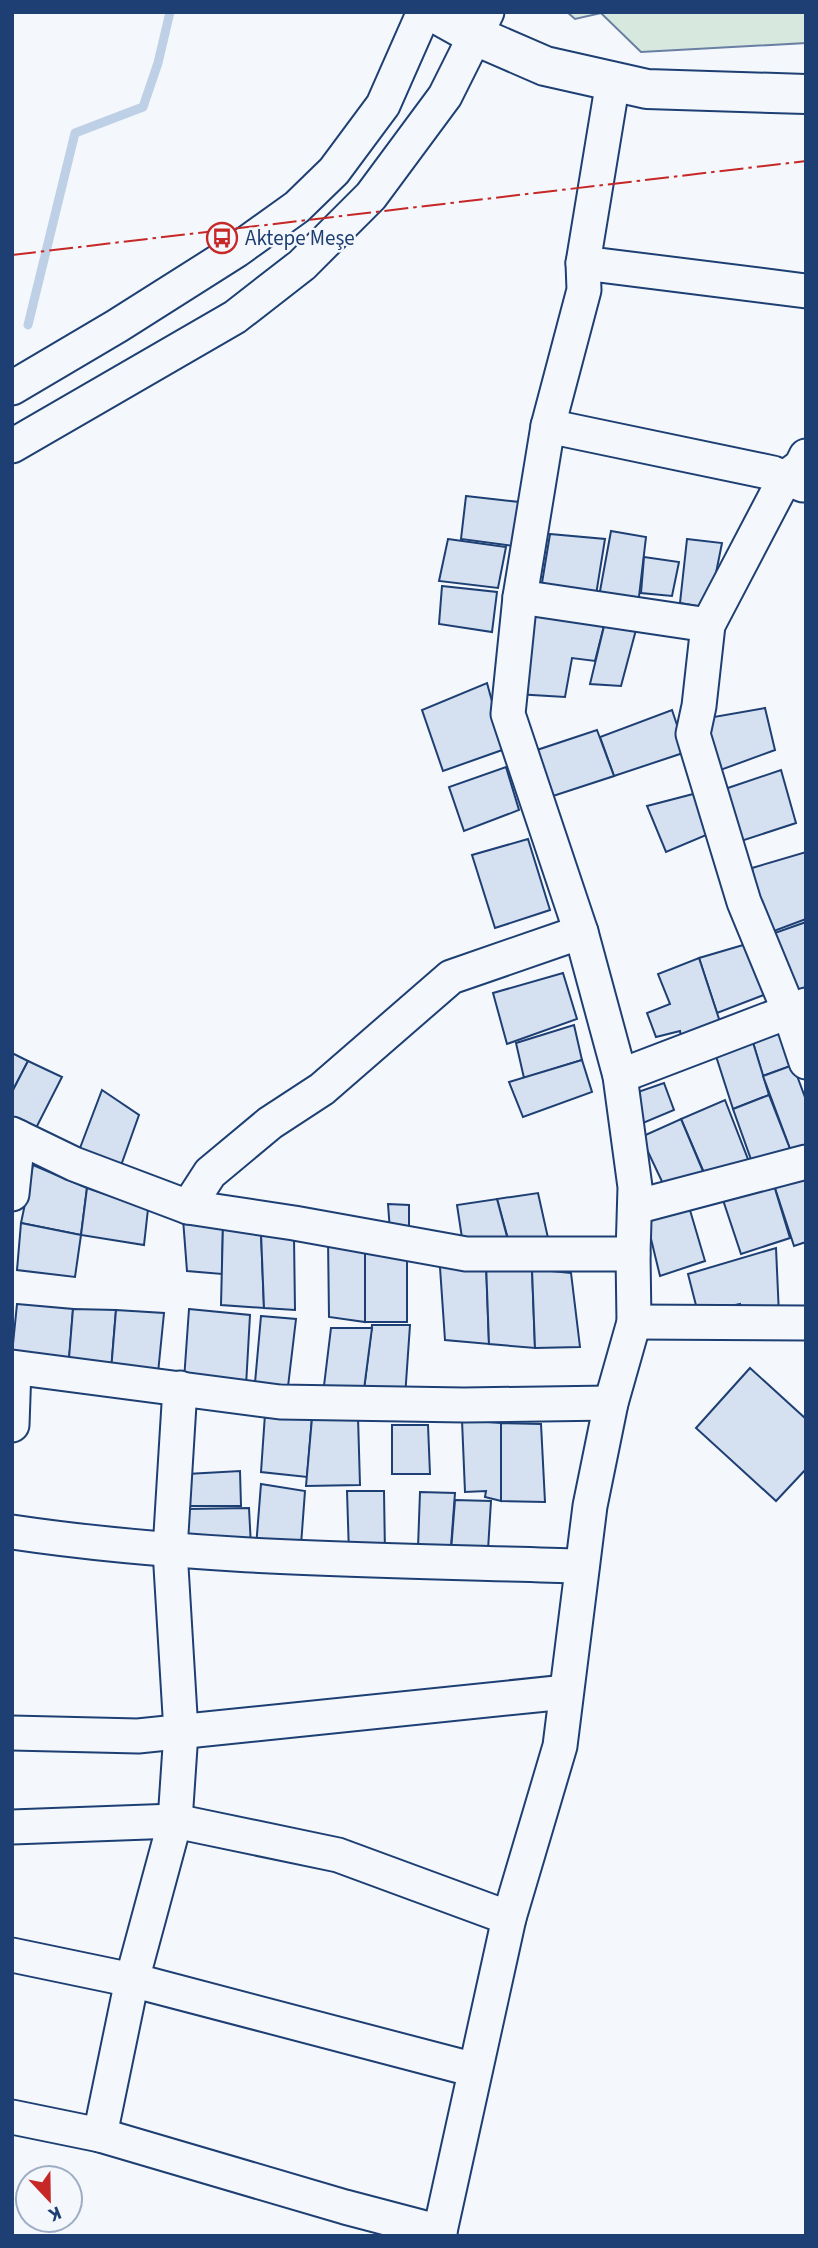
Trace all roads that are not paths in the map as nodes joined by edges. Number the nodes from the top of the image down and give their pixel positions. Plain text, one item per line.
1 (424, 12) edge
2 (433, 12) edge
3 (481, 24) edge
4 (612, 81) junction
5 (806, 94) edge
6 (583, 263) junction
7 (806, 291) edge
8 (12, 388) edge
9 (548, 426) junction
10 (12, 446) edge
11 (799, 473) edge
12 (520, 597) junction
13 (708, 625) junction
14 (581, 932) junction
15 (797, 1008) edge
16 (806, 1062) edge
17 (621, 1076) junction
18 (15, 1135) edge
19 (806, 1162) edge
20 (12, 1194) edge
21 (188, 1207) junction
22 (635, 1207) junction
23 (633, 1254) junction
24 (635, 1322) junction
25 (806, 1323) edge
26 (13, 1367) edge
27 (180, 1388) junction
28 (611, 1403) junction
29 (12, 1425) edge
30 (12, 1532) edge
31 (170, 1550) junction
32 (582, 1566) junction
33 (566, 1692) junction
34 (181, 1732) junction
35 (12, 1733) edge
36 (176, 1821) junction
37 (12, 1827) edge
38 (509, 1918) junction
39 (12, 1955) edge
40 (132, 1980) junction
41 (475, 2070) junction
42 (12, 2117) edge
43 (100, 2134) junction
44 (439, 2234) edge

1 - 8 street
2 - 3 highway
3 - 4 highway
3 - 10 street
4 - 5 highway
4 - 6 street
6 - 7 street
6 - 9 street
9 - 11 street
9 - 12 street
11 - 13 street
12 - 13 street
12 - 14 street
13 - 15 street
14 - 17 street
14 - 21 street
15 - 16 street
15 - 17 street
17 - 22 street
18 - 20 street
18 - 21 street
19 - 22 street
21 - 23 street
22 - 23 street
23 - 24 street
24 - 25 street
24 - 28 street
26 - 27 street
26 - 29 street
27 - 28 street
27 - 31 street
28 - 32 street
30 - 31 street
31 - 32 street
31 - 34 street
32 - 33 street
33 - 34 street
33 - 38 street
34 - 35 street
34 - 36 street
36 - 37 street
36 - 38 street
36 - 40 street
38 - 41 street
39 - 40 street
40 - 41 street
40 - 43 street
41 - 44 street
42 - 43 street
43 - 44 street

